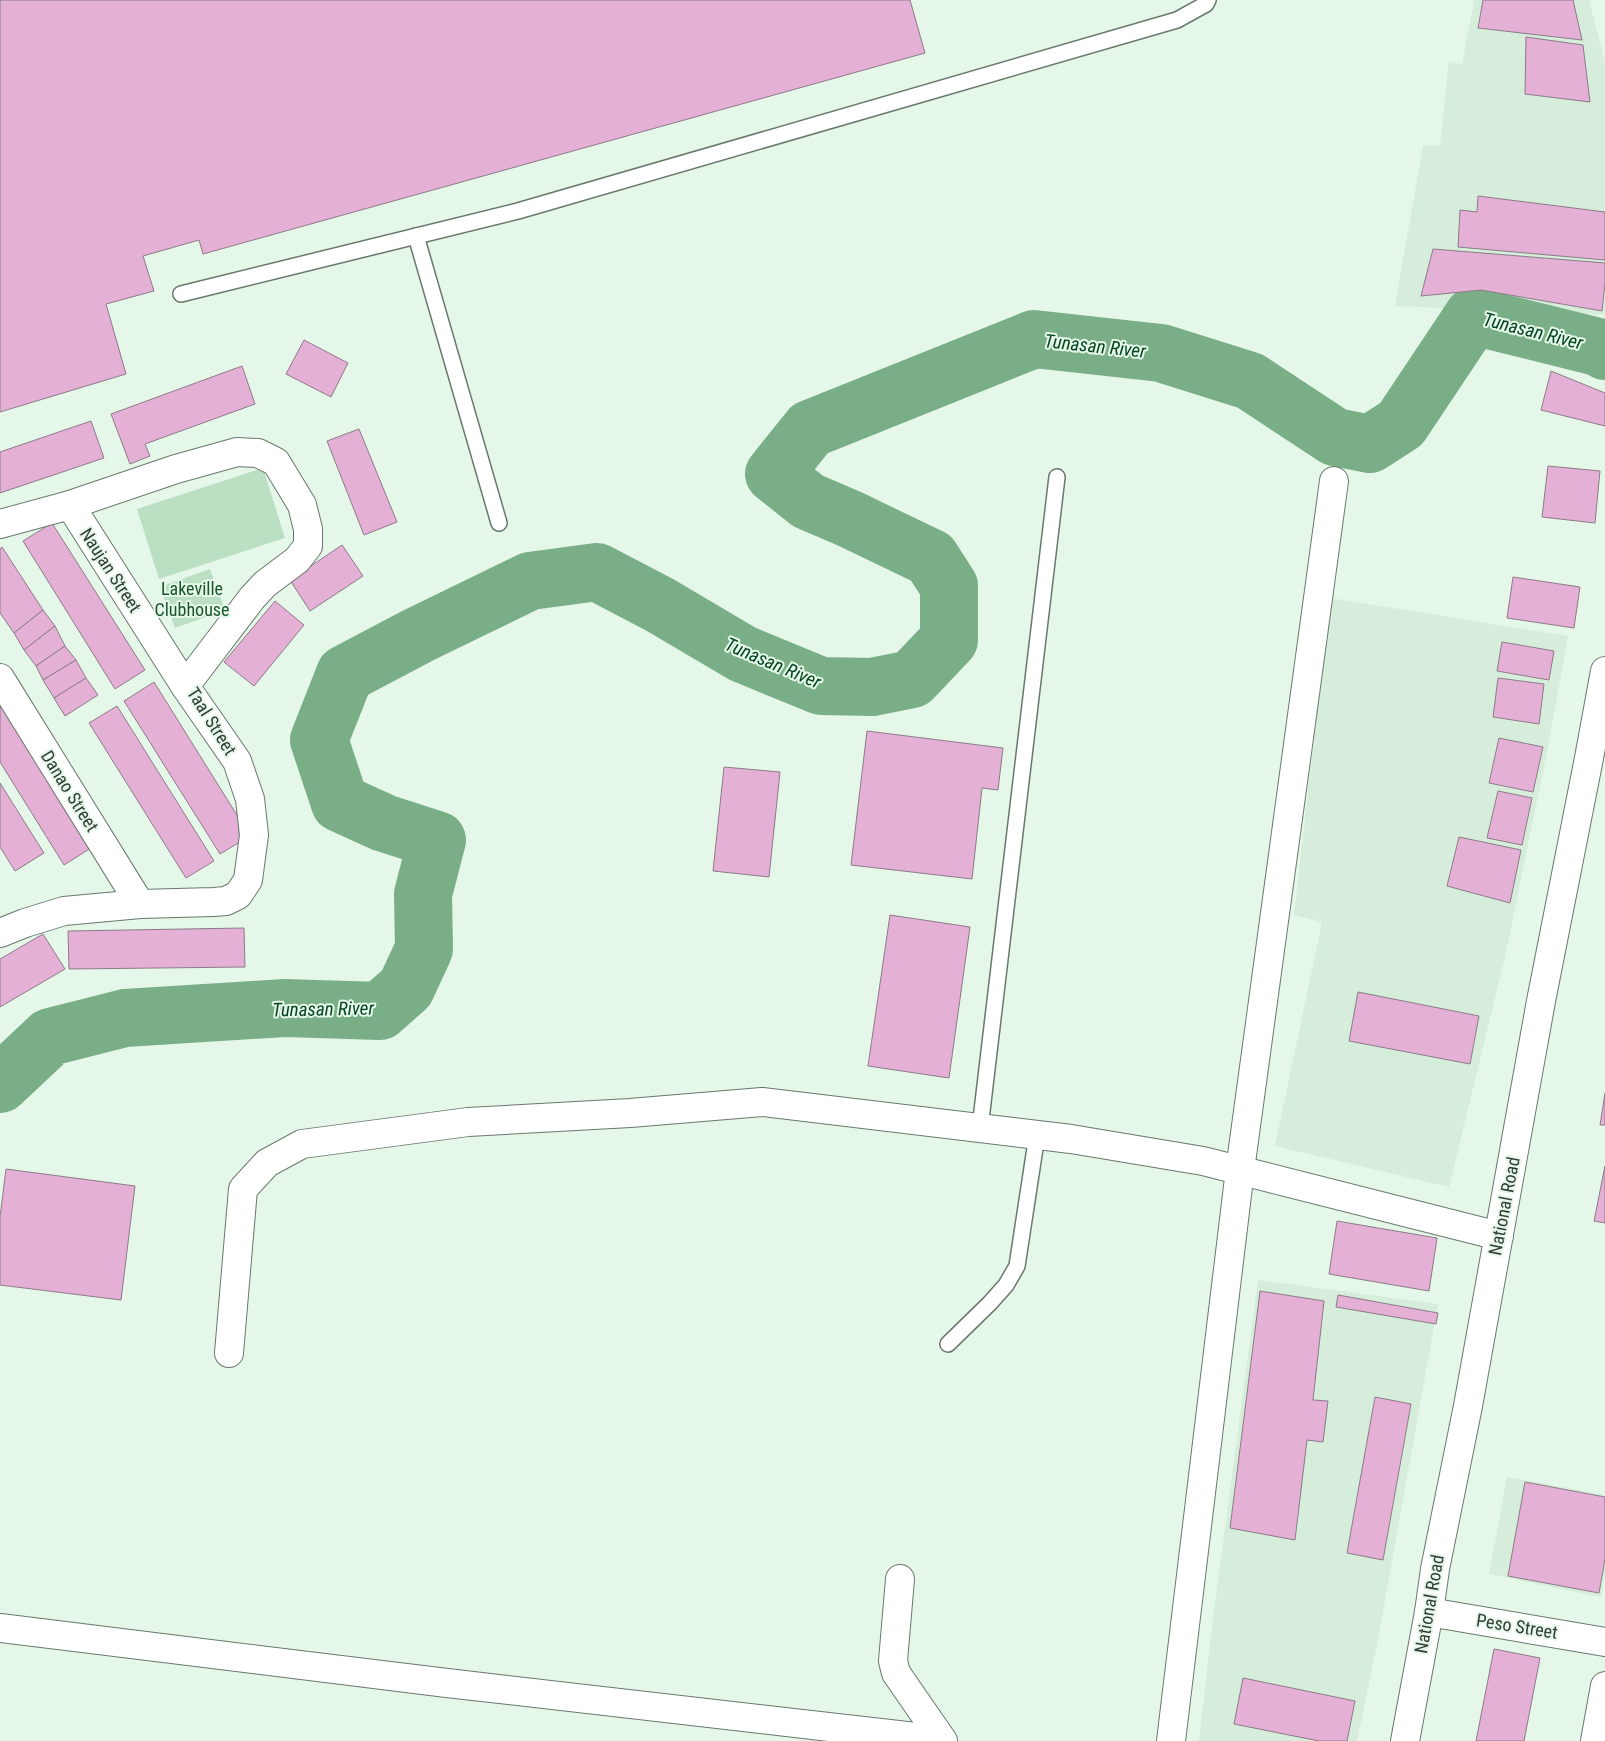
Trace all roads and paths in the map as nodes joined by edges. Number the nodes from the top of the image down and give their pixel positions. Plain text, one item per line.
1 (1208, 0) edge
2 (416, 236) junction
3 (181, 294) dead end
4 (1057, 477) dead end
5 (1334, 481) dead end
6 (70, 505) junction
7 (499, 523) dead end
8 (0, 524) edge
9 (1605, 671) edge
10 (0, 678) edge
11 (185, 686) junction
12 (1597, 760) edge
13 (140, 904) junction
14 (0, 933) edge
15 (980, 1128) junction
16 (1037, 1135) junction
17 (1240, 1170) junction
18 (1499, 1236) junction
19 (948, 1344) dead end
20 (229, 1354) dead end
21 (900, 1579) dead end
22 (1429, 1612) junction
23 (0, 1628) edge
24 (1605, 1642) edge
25 (1605, 1686) edge
26 (942, 1740) edge
27 (1171, 1741) edge
28 (1405, 1741) edge
29 (1594, 1741) edge

1 - 2 lane
2 - 3 lane
2 - 7 lane
4 - 15 lane
5 - 17 main road
6 - 8 main road, Taal Street
6 - 11 main road, Naujan Street
6 - 11 main road, Taal Street
9 - 12 main road, National Road
10 - 13 main road, Danao Street
11 - 13 main road, Taal Street
12 - 18 main road, National Road
13 - 14 main road, Taal Street
15 - 16 main road
15 - 20 main road
16 - 17 main road
16 - 19 lane
17 - 18 main road
17 - 27 main road
18 - 22 main road, National Road
21 - 26 main road
22 - 24 main road, Peso Street
22 - 28 main road, National Road
23 - 26 main road
25 - 29 main road

